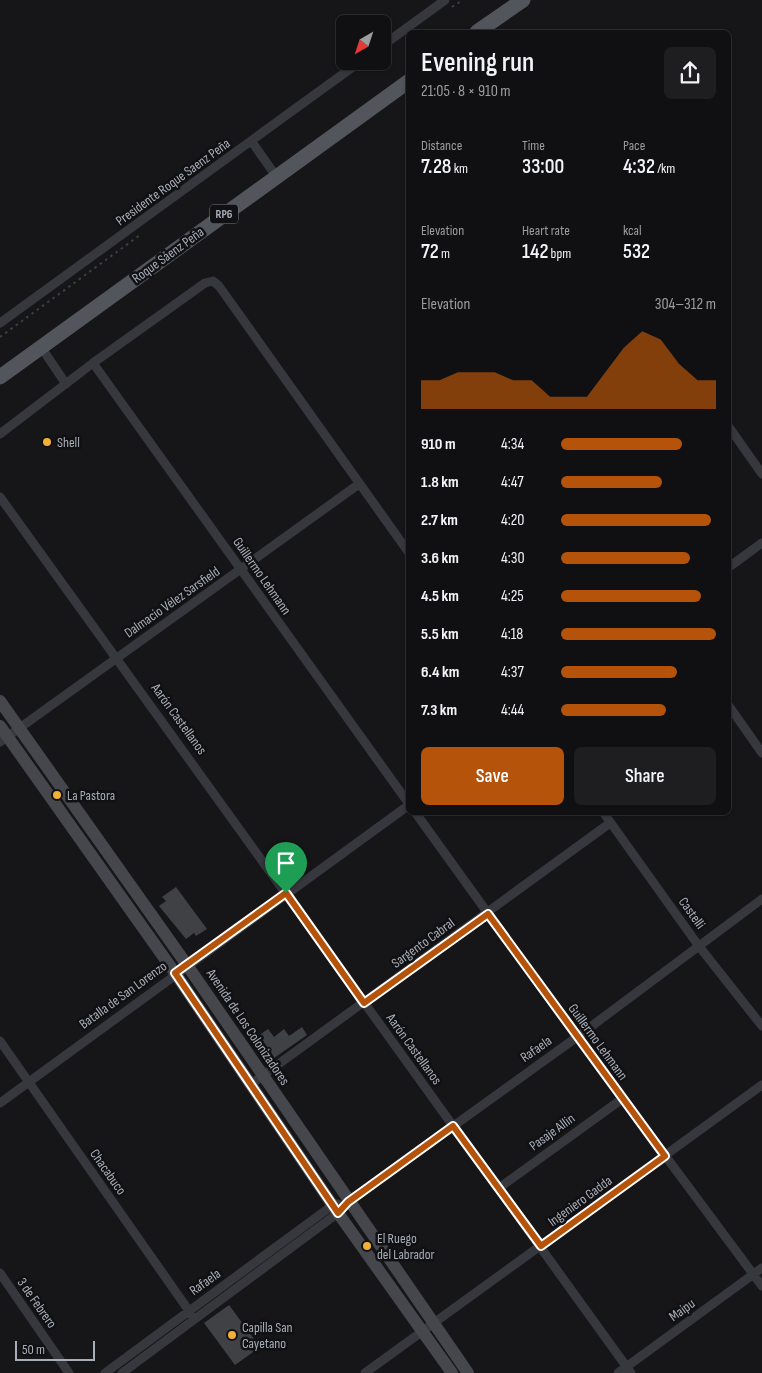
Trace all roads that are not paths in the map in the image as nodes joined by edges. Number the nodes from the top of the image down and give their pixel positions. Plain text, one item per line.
1 (445, 0) edge
2 (523, 0) edge
3 (480, 30) edge
4 (391, 39) edge
5 (349, 70) edge
6 (406, 84) edge
7 (252, 142) junction
8 (276, 176) junction
9 (0, 323) edge
10 (40, 347) junction
11 (93, 363) junction
12 (0, 377) edge
13 (66, 384) junction
14 (731, 430) edge
15 (0, 434) edge
16 (762, 474) edge
17 (359, 484) junction
18 (0, 497) edge
19 (762, 543) edge
20 (406, 549) edge
21 (731, 566) edge
22 (241, 569) junction
23 (117, 657) junction
24 (0, 701) edge
25 (731, 709) edge
26 (0, 726) edge
27 (19, 728) junction
28 (4, 739) edge
29 (762, 753) edge
30 (406, 801) edge
31 (406, 807) edge
32 (417, 815) edge
33 (605, 815) edge
34 (610, 823) junction
35 (286, 893) junction
36 (762, 899) edge
37 (488, 914) junction
38 (698, 945) junction
39 (187, 965) junction
40 (175, 973) junction
41 (364, 1003) junction
42 (762, 1026) edge
43 (577, 1037) junction
44 (0, 1041) edge
45 (263, 1076) junction
46 (29, 1081) junction
47 (252, 1084) junction
48 (762, 1085) edge
49 (622, 1099) junction
50 (0, 1103) edge
51 (453, 1126) junction
52 (665, 1156) junction
53 (498, 1188) junction
54 (348, 1202) junction
55 (335, 1209) junction
56 (541, 1246) junction
57 (762, 1268) edge
58 (0, 1273) edge
59 (753, 1275) junction
60 (762, 1286) edge
61 (191, 1315) junction
62 (432, 1323) junction
63 (422, 1331) junction
64 (119, 1363) junction
65 (629, 1370) edge
66 (69, 1373) edge
67 (105, 1373) edge
68 (123, 1373) edge
69 (365, 1373) edge
70 (452, 1373) edge
71 (468, 1373) edge
72 (618, 1373) edge

1 - 4 street
2 - 3 main road
5 - 7 street, Presidente Roque Saenz Peña
6 - 8 main road, Roque Sáenz Peña / RP6
7 - 8 street
7 - 9 street, Presidente Roque Saenz Peña
8 - 10 main road, Roque Sáenz Peña / RP6
10 - 12 main road, Roque Sáenz Peña / RP6
10 - 13 street
11 - 13 street
11 - 17 street
11 - 22 street, Guillermo Lehmann
13 - 15 street
14 - 16 street
17 - 20 street
17 - 22 street, Dalmacio Vélez Sarsfield
18 - 23 street, Aarón Castellanos
19 - 21 street
22 - 23 street, Dalmacio Vélez Sarsfield
22 - 30 street, Guillermo Lehmann
23 - 27 street, Dalmacio Vélez Sarsfield
23 - 35 street, Aarón Castellanos
24 - 27 main road, Avenida de Los Colonizadores
25 - 29 street
26 - 28 main road
27 - 28 street, Dalmacio Vélez Sarsfield
27 - 39 main road, Avenida de Los Colonizadores
28 - 40 main road
31 - 35 street, Batalla de San Lorenzo
32 - 37 street, Guillermo Lehmann
33 - 34 street, Castelli
34 - 37 street, Sargento Cabral
34 - 38 street, Castelli
35 - 39 street, Batalla de San Lorenzo
35 - 41 street, Aarón Castellanos
36 - 38 street, Rafaela
37 - 41 street, Sargento Cabral
37 - 43 street, Guillermo Lehmann
38 - 42 street, Castelli
38 - 43 street, Rafaela
39 - 40 street, Batalla de San Lorenzo
39 - 45 main road, Avenida de Los Colonizadores
40 - 46 street, Batalla de San Lorenzo
40 - 47 main road
41 - 45 street, Sargento Cabral
41 - 51 street, Aarón Castellanos
43 - 49 street, Guillermo Lehmann
43 - 51 street, Rafaela
44 - 46 street, Chacabuco
45 - 47 street, Sargento Cabral
45 - 54 main road, Avenida de Los Colonizadores
46 - 50 street, Batalla de San Lorenzo
46 - 61 street, Chacabuco
47 - 55 main road
48 - 52 street, Ingeniero Gadda
49 - 52 street, Guillermo Lehmann
49 - 53 street, Pasaje Allin
51 - 53 street, Aarón Castellanos
51 - 54 street, Rafaela
52 - 56 street, Ingeniero Gadda
52 - 59 street, Guillermo Lehmann
53 - 56 street, Aarón Castellanos
54 - 55 street, Rafaela
54 - 62 main road, Avenida de Los Colonizadores
55 - 61 street, Rafaela
55 - 63 main road
56 - 62 street, Ingeniero Gadda
56 - 65 street, Aarón Castellanos
57 - 59 street, Maipu
58 - 66 street, 3 de Febrero
59 - 60 street, Guillermo Lehmann
59 - 65 street, Maipu
61 - 64 street, Rafaela
61 - 68 street, Rafaela
62 - 63 street, Ingeniero Gadda
62 - 71 main road, Avenida de Los Colonizadores
63 - 69 street, Ingeniero Gadda
63 - 70 main road
64 - 67 street, Rafaela
64 - 68 street
65 - 72 street, Maipu

